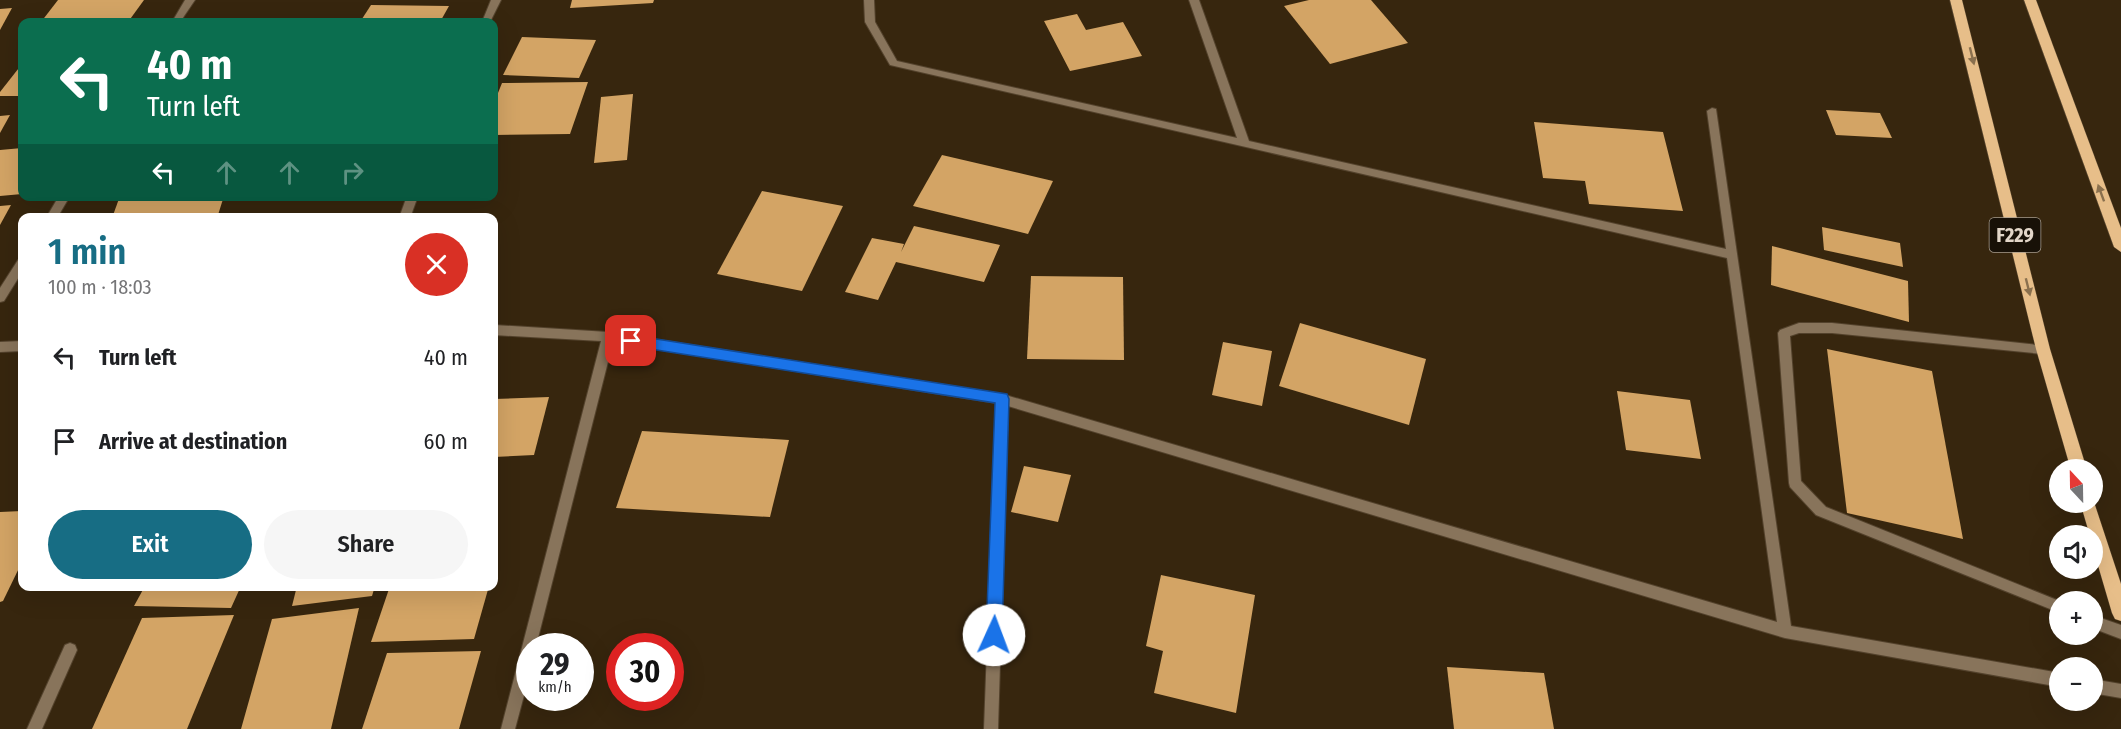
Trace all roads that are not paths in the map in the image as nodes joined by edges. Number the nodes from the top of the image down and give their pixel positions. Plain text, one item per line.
1 (190, 0) edge
2 (496, 0) edge
3 (869, 0) edge
4 (1194, 0) edge
5 (1956, 0) edge
6 (2030, 0) edge
7 (179, 18) edge
8 (488, 18) edge
9 (1712, 111) dead end
10 (1245, 145) junction
11 (2121, 247) edge
12 (1732, 255) junction
13 (18, 269) edge
14 (0, 298) edge
15 (498, 330) edge
16 (608, 337) junction
17 (18, 346) edge
18 (0, 347) edge
19 (2043, 349) junction
20 (1002, 399) junction
21 (2076, 459) edge
22 (2091, 513) edge
23 (2049, 604) edge
24 (2121, 613) edge
25 (2103, 625) edge
26 (1785, 631) junction
27 (2121, 632) edge
28 (70, 650) dead end
29 (2049, 678) edge
30 (2103, 688) edge
31 (2121, 691) edge
32 (34, 729) edge
33 (508, 729) edge
34 (991, 729) edge

1 - 7 street
2 - 8 street
3 - 10 street
4 - 10 street
5 -> 19 main road, F229
11 -> 6 main road
9 - 12 street
10 - 12 street
12 - 26 street
13 - 14 street
15 - 16 street
16 - 20 street
16 - 33 street
17 - 18 street
19 - 21 main road, F229
19 - 23 street
20 - 26 street
20 - 34 street
22 - 24 main road
25 - 27 street
26 - 29 street
28 - 32 street
30 - 31 street

